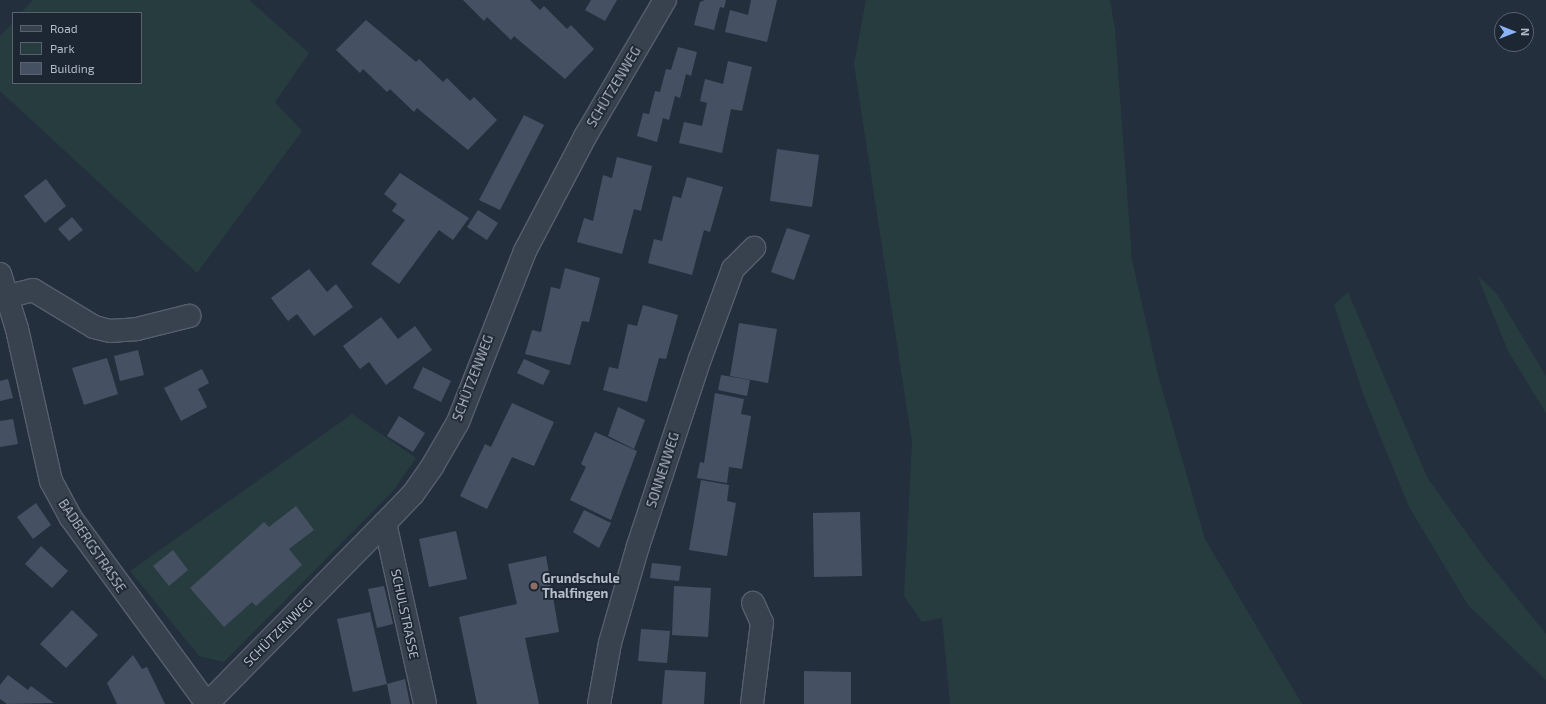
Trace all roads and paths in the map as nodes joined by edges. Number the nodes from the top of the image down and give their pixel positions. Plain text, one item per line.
1 (665, 0) edge
2 (754, 248) dead end
3 (0, 274) edge
4 (9, 296) junction
5 (189, 316) dead end
6 (385, 523) junction
7 (753, 603) dead end
8 (207, 704) edge
9 (425, 704) edge
10 (599, 704) edge
11 (752, 704) edge

1 - 6 street, SCHÜTZENWEG
2 - 10 street, SONNENWEG
3 - 4 street, BADBERGSTRASSE
4 - 5 street
4 - 8 street, BADBERGSTRASSE
6 - 8 street, SCHÜTZENWEG
6 - 9 street, SCHULSTRASSE
7 - 11 street

